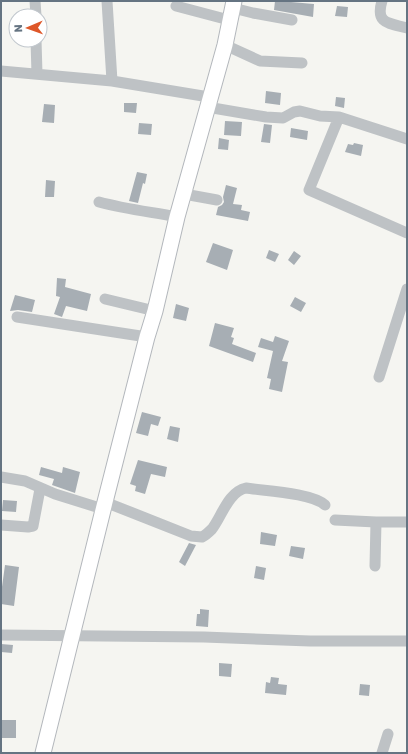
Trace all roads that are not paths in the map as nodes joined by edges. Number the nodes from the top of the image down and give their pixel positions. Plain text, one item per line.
1 (107, 1) edge
2 (382, 1) edge
3 (176, 6) dead end
4 (232, 10) edge
5 (292, 20) dead end
6 (407, 28) edge
7 (225, 46) junction
8 (36, 48) edge
9 (302, 63) dead end
10 (1, 71) edge
11 (37, 74) junction
12 (112, 81) junction
13 (208, 102) junction
14 (339, 118) junction
15 (407, 140) edge
16 (184, 194) junction
17 (217, 200) dead end
18 (99, 202) dead end
19 (178, 217) junction
20 (407, 234) edge
21 (407, 289) edge
22 (105, 299) dead end
23 (155, 311) junction
24 (17, 317) dead end
25 (147, 337) junction
26 (379, 376) dead end
27 (1, 477) edge
28 (40, 488) junction
29 (104, 505) junction
30 (326, 505) dead end
31 (335, 520) dead end
32 (376, 522) junction
33 (407, 522) edge
34 (1, 525) edge
35 (375, 566) dead end
36 (1, 635) edge
37 (72, 636) junction
38 (407, 641) edge
39 (388, 734) dead end
40 (43, 753) edge
41 (382, 753) edge

1 - 12 street
2 - 6 street
3 - 4 street
4 - 5 street
4 - 7 street
7 - 9 street
7 - 13 street
8 - 11 street
10 - 11 street
11 - 12 street
12 - 13 street
13 - 14 street
13 - 16 street
14 - 15 street
14 - 20 street
16 - 17 street
16 - 19 street
18 - 19 street
19 - 23 street
21 - 26 street
22 - 23 street
23 - 25 street
24 - 25 street
25 - 29 street
27 - 28 street
28 - 29 street
28 - 34 street
29 - 30 street
29 - 37 street
31 - 32 street
32 - 33 street
32 - 35 street
36 - 37 street
37 - 38 street
37 - 40 street
39 - 41 street

